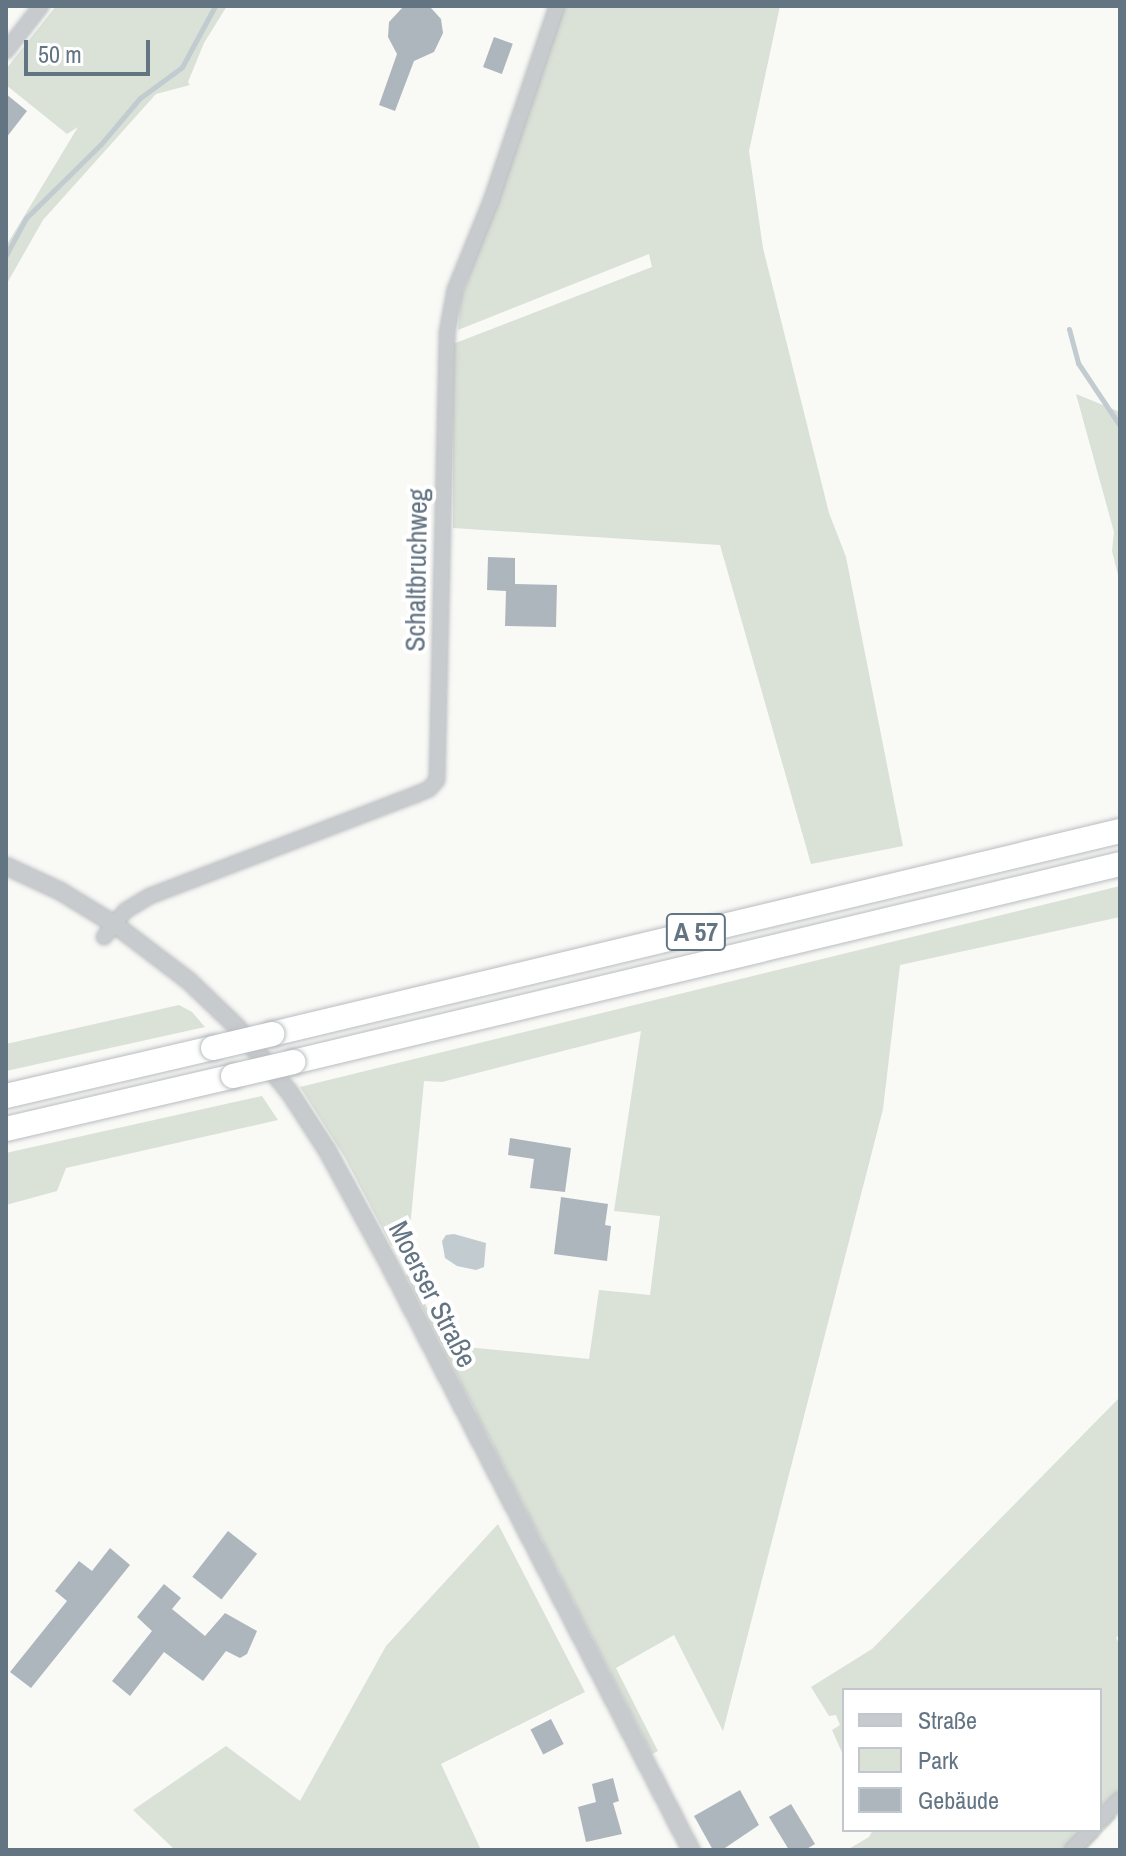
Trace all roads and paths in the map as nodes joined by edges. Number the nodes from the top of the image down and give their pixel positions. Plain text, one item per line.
1 (41, 6) edge
2 (557, 6) edge
3 (6, 51) edge
4 (1120, 831) edge
5 (1120, 864) edge
6 (6, 866) edge
7 (109, 930) junction
8 (6, 1096) edge
9 (6, 1129) edge
10 (1120, 1799) edge
11 (1102, 1818) edge
12 (1089, 1832) edge
13 (691, 1850) edge
14 (1072, 1850) edge

1 - 3 street
2 - 7 street, Schaltbruchweg
4 - 8 highway, A 57, bridge
5 - 9 highway, A 57, bridge
6 - 7 street, Moerser Straße
7 - 13 street, Moerser Straße
10 - 11 street
12 - 14 street

